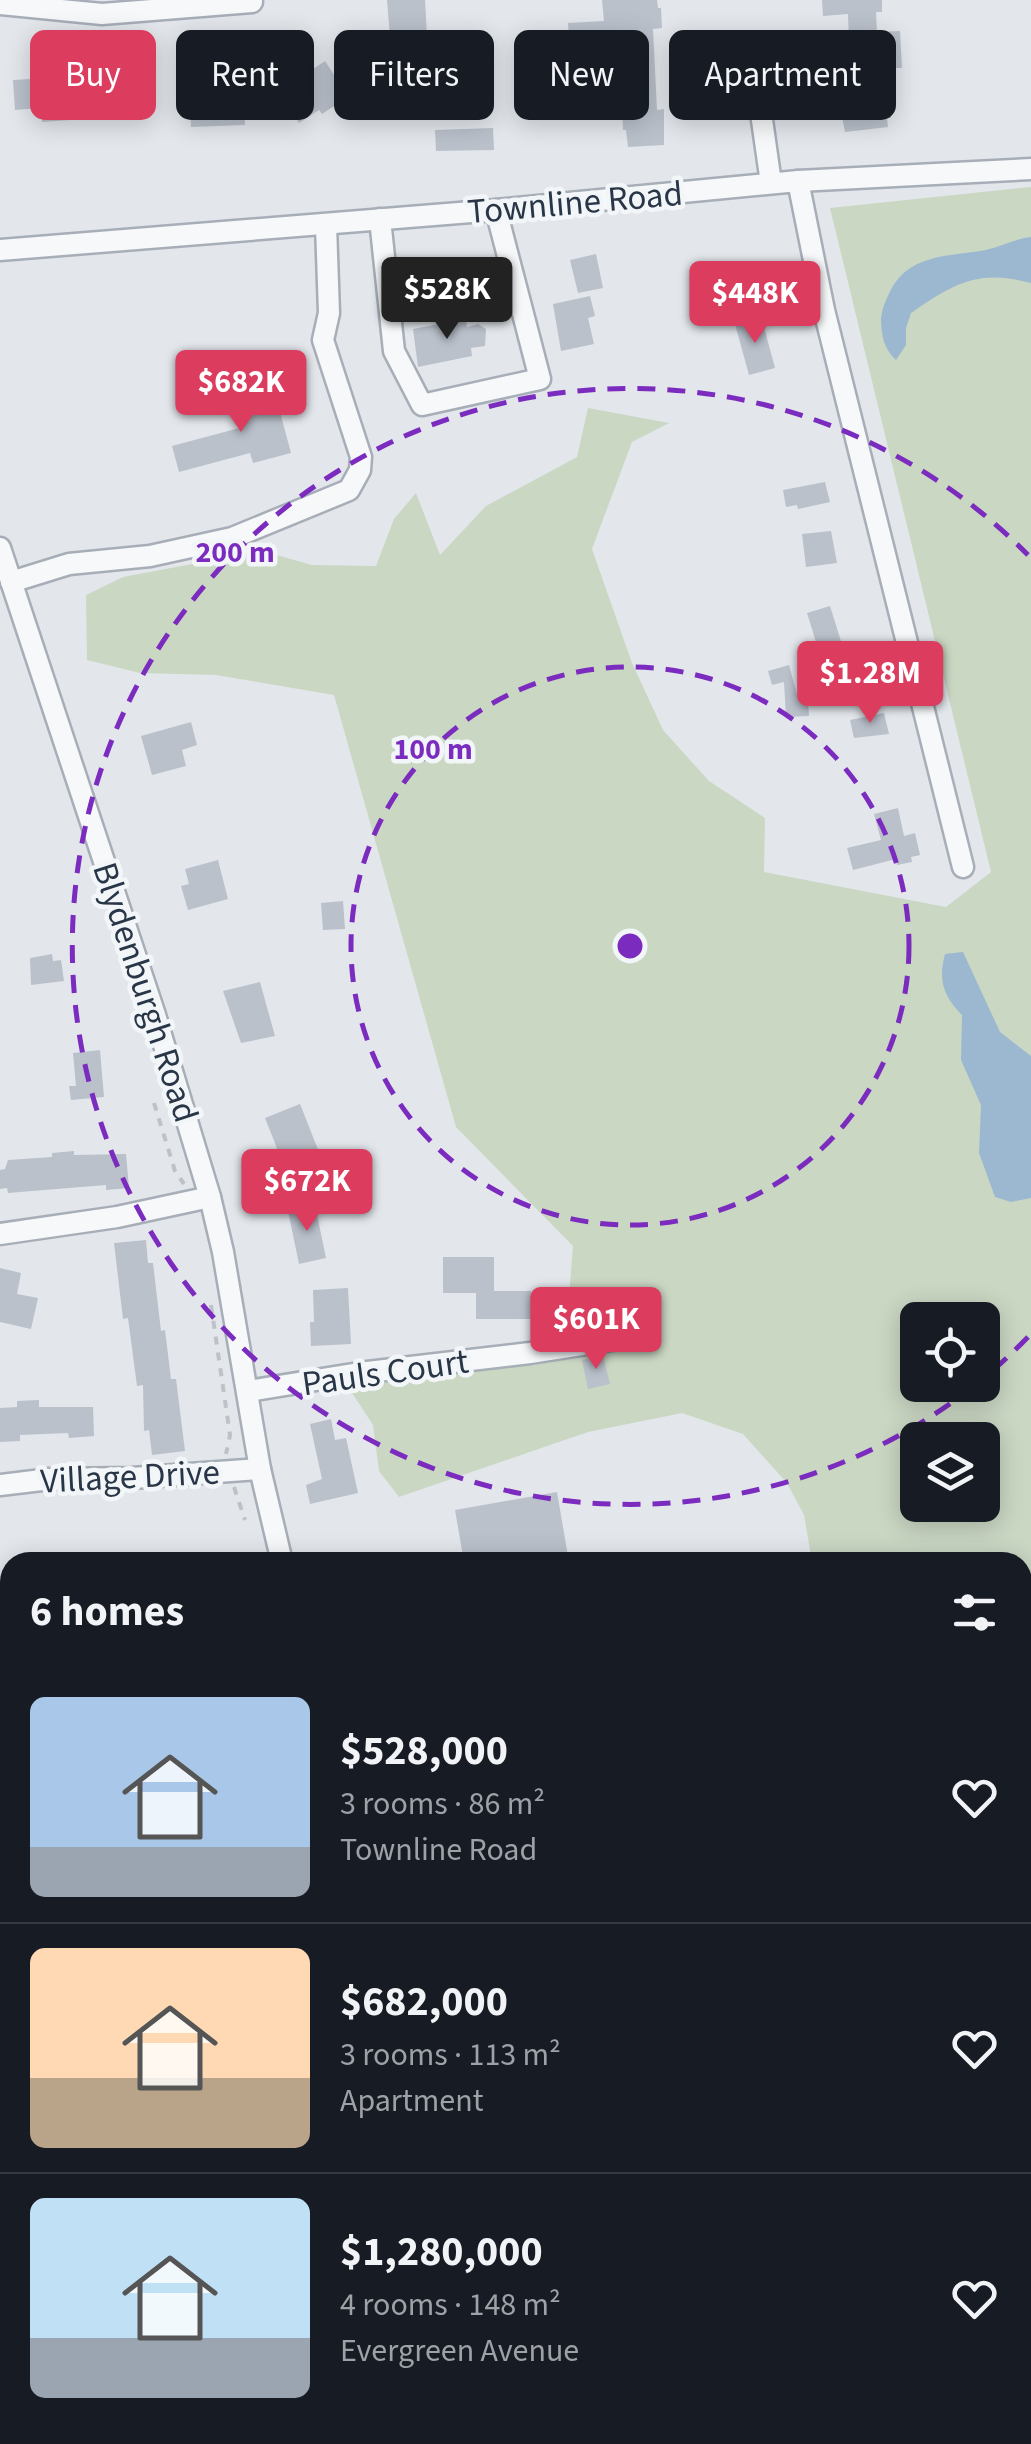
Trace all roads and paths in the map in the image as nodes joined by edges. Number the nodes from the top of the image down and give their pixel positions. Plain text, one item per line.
1 (252, 2) edge
2 (0, 4) edge
3 (762, 120) edge
4 (1031, 169) edge
5 (798, 181) junction
6 (771, 183) junction
7 (496, 210) junction
8 (380, 219) junction
9 (326, 224) junction
10 (0, 250) edge
11 (0, 548) edge
12 (8, 588) edge
13 (962, 868) dead end
14 (154, 1103) dead end
15 (210, 1197) junction
16 (188, 1201) junction
17 (0, 1234) edge
18 (208, 1288) dead end
19 (636, 1324) dead end
20 (248, 1391) junction
21 (260, 1469) junction
22 (230, 1471) junction
23 (0, 1485) edge
24 (245, 1520) dead end
25 (280, 1552) edge

1 - 2 street
3 - 6 street
4 - 5 street, Townline Road
5 - 6 street, Townline Road
5 - 13 street
6 - 7 street, Townline Road
7 - 8 street, Townline Road
7 - 8 street
8 - 9 street, Townline Road
9 - 10 street, Townline Road
9 - 12 street
11 - 12 street, Blydenburgh Road
12 - 15 street, Blydenburgh Road
14 - 16 path
15 - 16 street
15 - 20 street, Blydenburgh Road
16 - 17 street
18 - 22 path
19 - 20 street, Pauls Court
20 - 21 street, Blydenburgh Road
21 - 22 street, Village Drive
21 - 25 street, Blydenburgh Road
22 - 23 street, Village Drive
22 - 24 path

